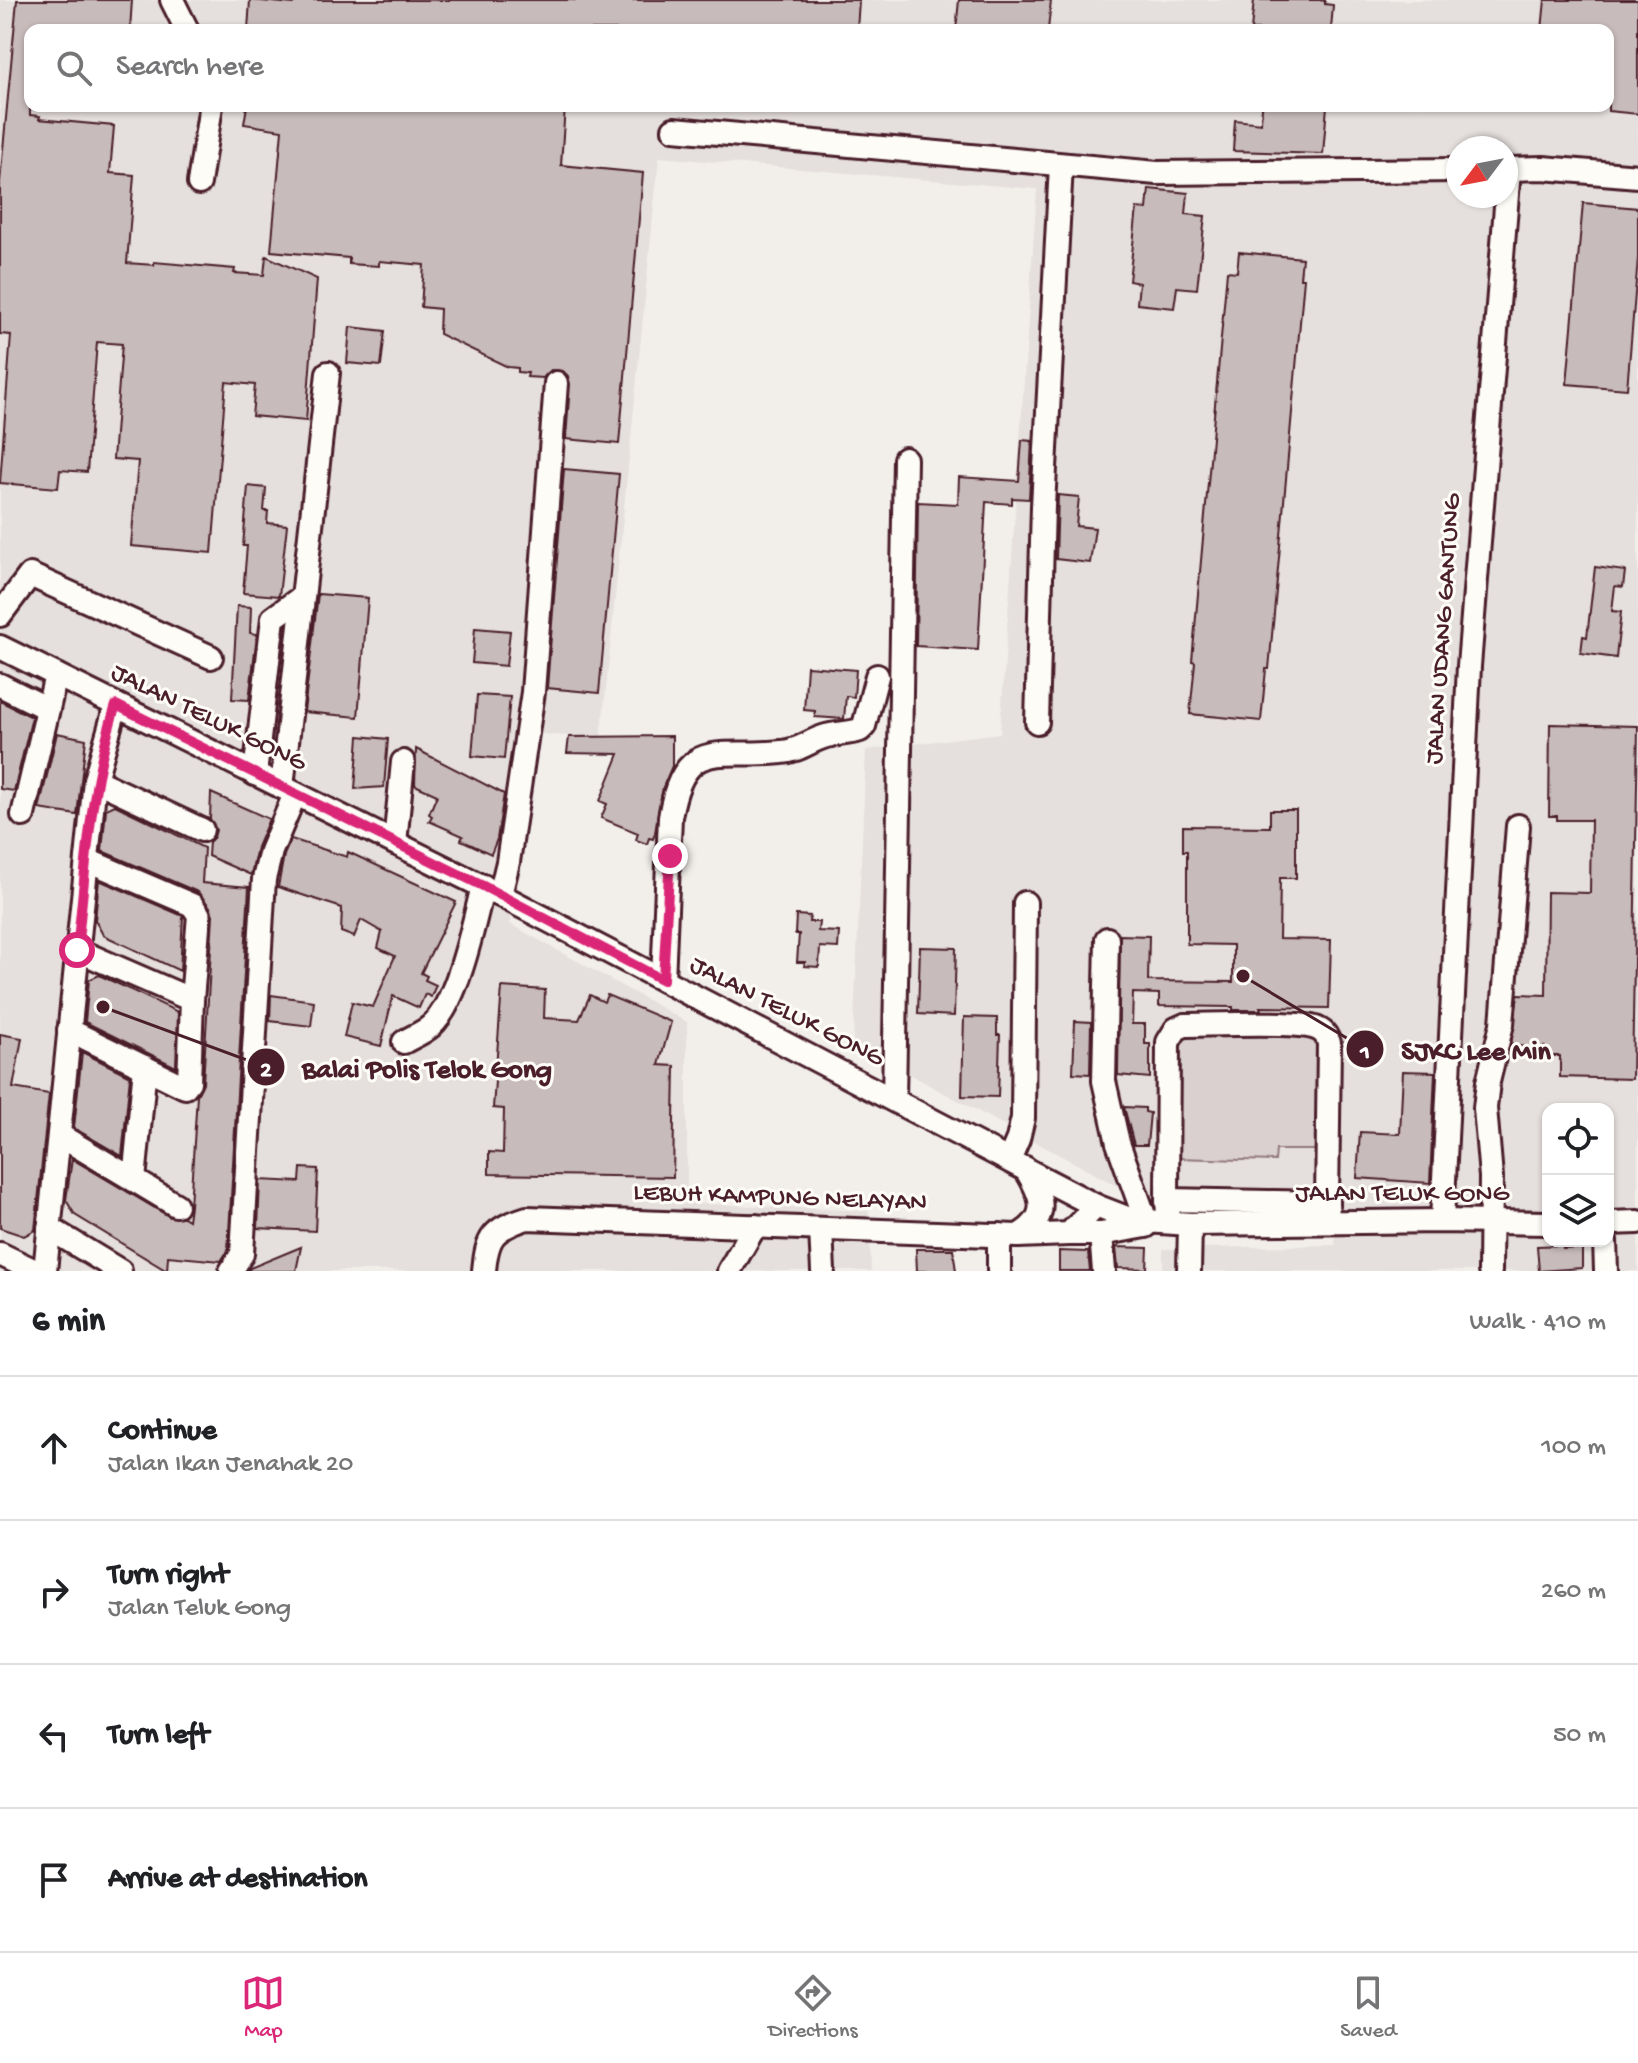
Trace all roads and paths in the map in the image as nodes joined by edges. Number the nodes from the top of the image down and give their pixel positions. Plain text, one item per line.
1 (172, 0) edge
2 (184, 24) edge
3 (210, 112) edge
4 (674, 129) dead end
5 (1061, 165) junction
6 (1518, 169) edge
7 (1446, 170) edge
8 (1638, 176) edge
9 (199, 183) dead end
10 (1505, 208) edge
11 (328, 373) dead end
12 (556, 383) dead end
13 (905, 459) dead end
14 (302, 597) junction
15 (0, 615) edge
16 (0, 647) edge
17 (211, 657) dead end
18 (56, 675) junction
19 (877, 676) dead end
20 (0, 685) edge
21 (116, 705) junction
22 (48, 709) junction
23 (1037, 722) dead end
24 (403, 762) dead end
25 (255, 774) junction
26 (95, 780) junction
27 (289, 790) junction
28 (23, 815) dead end
29 (1518, 826) dead end
30 (202, 830) dead end
31 (395, 843) junction
32 (87, 860) junction
33 (491, 890) junction
34 (1025, 903) dead end
35 (1107, 939) dead end
36 (77, 950) junction
37 (663, 980) junction
38 (192, 1000) junction
39 (69, 1030) junction
40 (404, 1042) dead end
41 (145, 1067) junction
42 (894, 1100) junction
43 (59, 1135) junction
44 (1017, 1164) junction
45 (134, 1180) junction
46 (176, 1205) dead end
47 (1096, 1206) junction
48 (1327, 1213) junction
49 (1167, 1218) junction
50 (1442, 1221) junction
51 (1638, 1222) edge
52 (1492, 1223) junction
53 (1542, 1223) edge
54 (1614, 1223) edge
55 (755, 1226) junction
56 (49, 1228) junction
57 (821, 1229) junction
58 (1069, 1234) junction
59 (1101, 1234) junction
60 (1009, 1235) junction
61 (1605, 1247) edge
62 (0, 1254) edge
63 (35, 1271) edge
64 (45, 1271) edge
65 (120, 1271) edge
66 (231, 1271) edge
67 (484, 1271) edge
68 (729, 1271) edge
69 (823, 1271) edge
70 (999, 1271) edge
71 (1104, 1271) edge
72 (1189, 1271) edge
73 (1490, 1271) edge
74 (1606, 1271) edge

1 - 2 street
3 - 9 street
4 - 5 street
5 - 7 street
5 - 23 street
6 - 8 street, JALAN UDANG GANTUNG
10 - 50 street, JALAN UDANG GANTUNG
11 - 14 street
12 - 33 street
13 - 42 street
14 - 25 street
14 - 27 street
15 - 17 street
16 - 18 street, JALAN TELUK GONG
18 - 21 street, JALAN TELUK GONG
18 - 22 street
19 - 37 street
20 - 22 street
21 - 25 street, JALAN TELUK GONG
21 - 26 street
22 - 28 street
24 - 31 street
25 - 27 street, JALAN TELUK GONG
26 - 30 street
26 - 32 street
27 - 31 street, JALAN TELUK GONG
27 - 66 street
29 - 52 street
31 - 33 street, JALAN TELUK GONG
32 - 36 street
32 - 38 street
33 - 37 street, JALAN TELUK GONG
33 - 40 street
34 - 44 street
35 - 49 street
36 - 38 street
36 - 39 street
37 - 42 street, JALAN TELUK GONG
38 - 41 street
39 - 41 street
39 - 43 street
41 - 45 street
42 - 44 street, JALAN TELUK GONG
43 - 45 street
43 - 56 street
44 - 47 street, JALAN TELUK GONG
44 - 60 street
45 - 46 street
47 - 49 street, JALAN TELUK GONG
47 - 58 street
48 - 49 street, JALAN TELUK GONG
48 - 49 street
48 - 49 street
48 - 50 street, JALAN TELUK GONG
49 - 59 street, LEBUH KAMPUNG NELAYAN
49 - 72 street
50 - 52 street, JALAN TELUK GONG
51 - 54 street
52 - 53 street, JALAN TELUK GONG
52 - 73 street
55 - 57 street, LEBUH KAMPUNG NELAYAN
55 - 67 street, LEBUH KAMPUNG NELAYAN
55 - 68 street
56 - 64 street
56 - 65 street
57 - 60 street, LEBUH KAMPUNG NELAYAN
57 - 69 street
58 - 59 street, LEBUH KAMPUNG NELAYAN
58 - 60 street, LEBUH KAMPUNG NELAYAN
59 - 71 street
60 - 70 street
61 - 74 street
62 - 63 street

